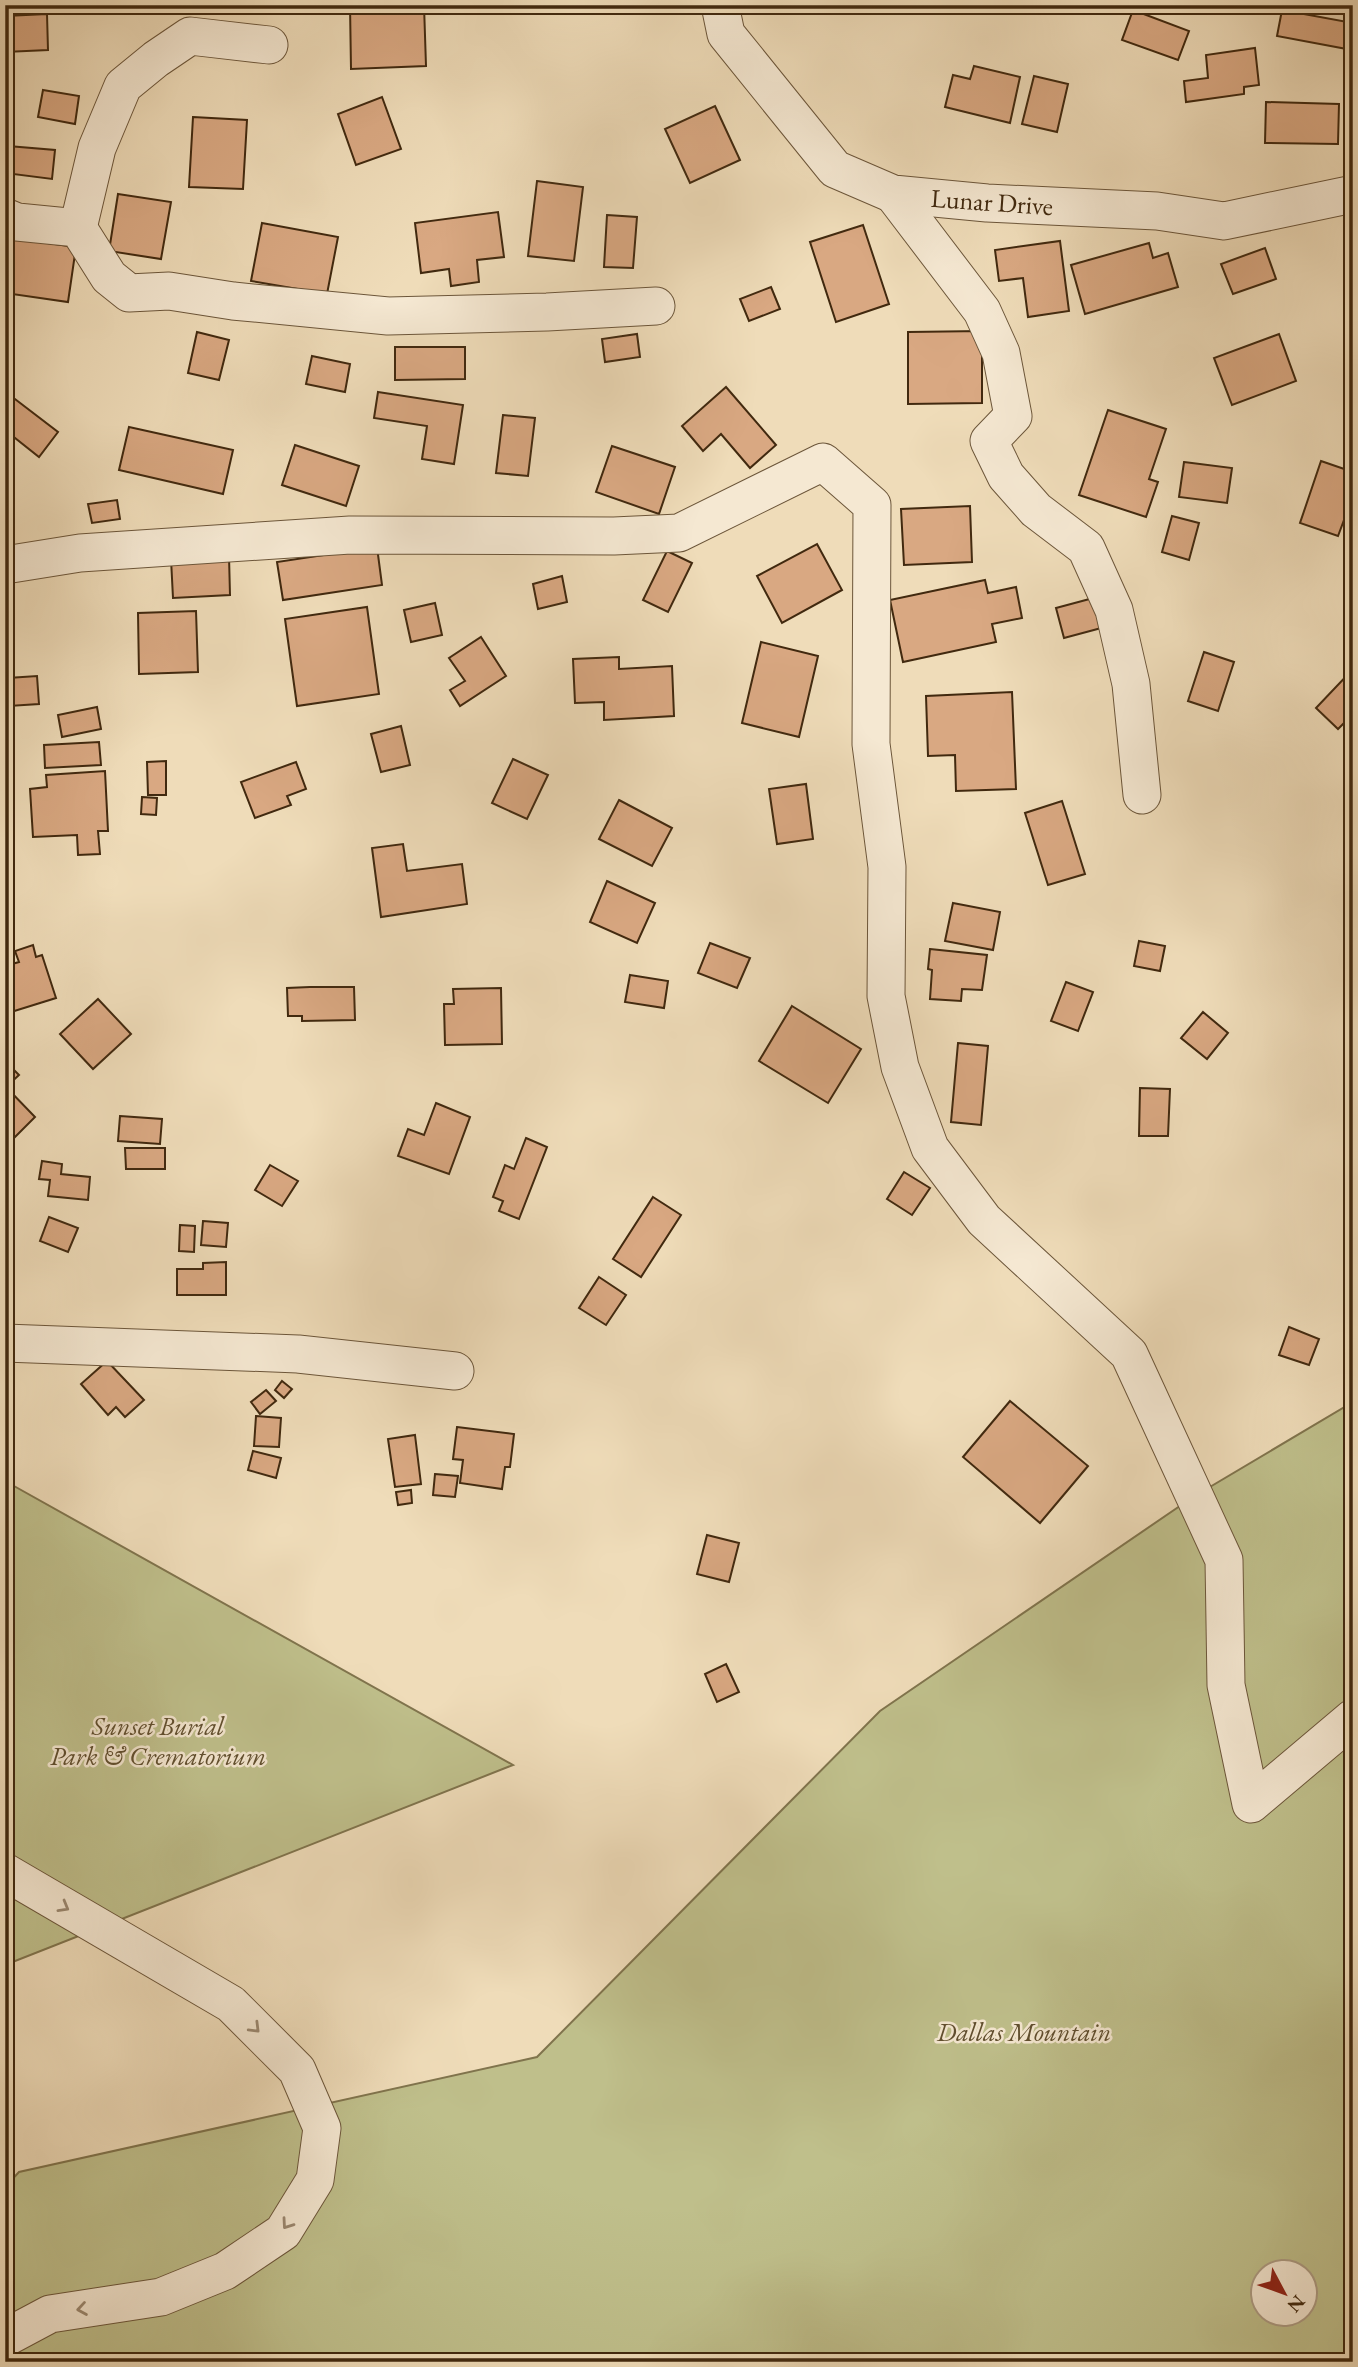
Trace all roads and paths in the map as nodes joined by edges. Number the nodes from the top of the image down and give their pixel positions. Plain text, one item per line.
1 (720, 5) edge
2 (269, 45) dead end
3 (893, 194) junction
4 (1353, 194) edge
5 (5, 217) edge
6 (78, 228) junction
7 (656, 306) dead end
8 (5, 565) edge
9 (1142, 795) dead end
10 (5, 1343) edge
11 (455, 1371) dead end
12 (1353, 1718) edge
13 (5, 1872) edge
14 (5, 2338) edge

1 - 3 street, Lunar Drive
2 - 6 street
3 - 4 street, Lunar Drive
3 - 9 street
5 - 6 street
6 - 7 street
8 - 12 street
10 - 11 street
13 -> 14 street

